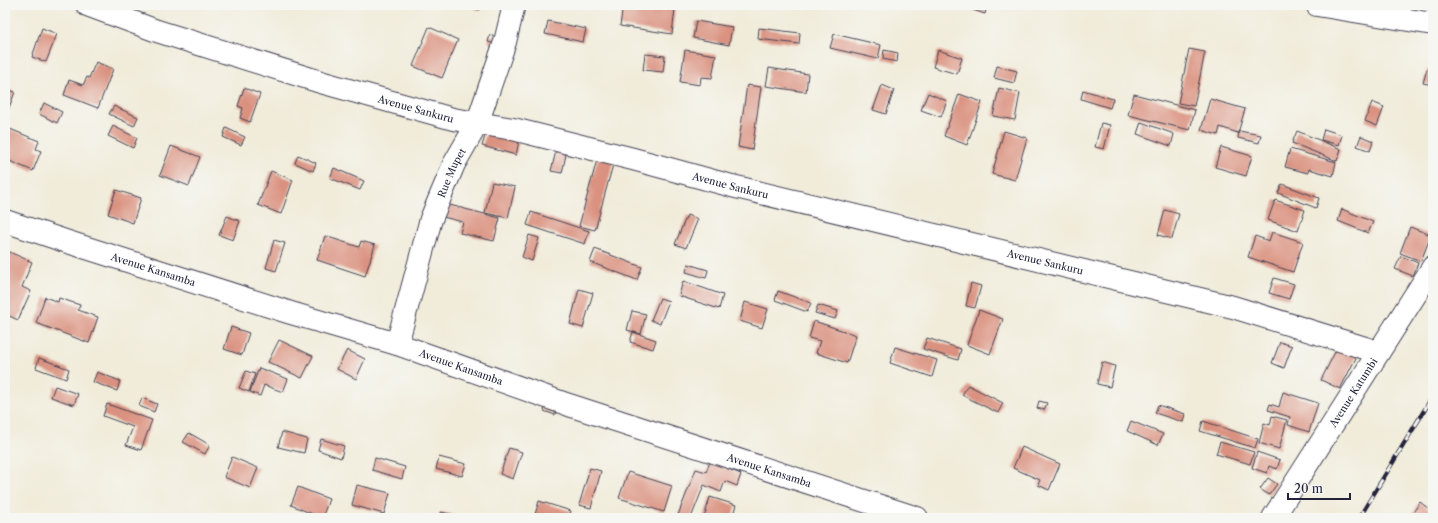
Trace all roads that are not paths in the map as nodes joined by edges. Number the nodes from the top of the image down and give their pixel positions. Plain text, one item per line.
1 (87, 5) edge
2 (514, 5) edge
3 (1317, 5) edge
4 (1433, 24) edge
5 (477, 124) junction
6 (5, 221) edge
7 (1433, 267) edge
8 (397, 344) junction
9 (1378, 352) junction
10 (917, 518) edge
11 (1273, 518) edge

1 - 5 street, Avenue Sankuru
2 - 5 street, Rue Mupet
3 - 4 street
5 - 8 street, Rue Mupet
5 - 9 street, Avenue Sankuru
6 - 8 street, Avenue Kansamba
7 - 9 street, Avenue Katumbi
8 - 10 street, Avenue Kansamba
9 - 11 street, Avenue Katumbi

